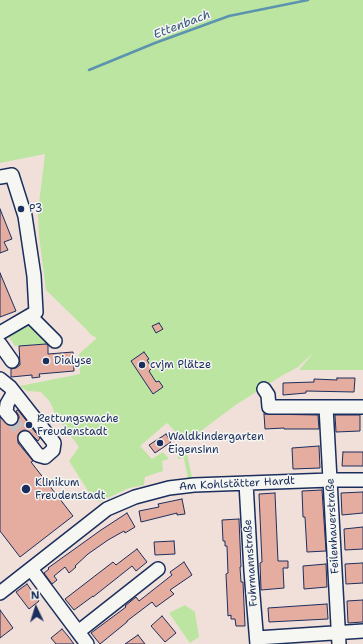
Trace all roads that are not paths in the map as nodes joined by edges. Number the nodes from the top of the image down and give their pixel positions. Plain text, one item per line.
1 (0, 177) edge
2 (30, 316) junction
3 (0, 333) edge
4 (55, 341) dead end
5 (0, 344) edge
6 (12, 360) dead end
7 (0, 379) edge
8 (264, 389) dead end
9 (14, 392) junction
10 (326, 407) junction
11 (363, 407) edge
12 (10, 418) tunnel mouth
13 (25, 438) tunnel mouth
14 (330, 480) junction
15 (363, 480) edge
16 (246, 483) junction
17 (31, 569) junction
18 (158, 569) dead end
19 (0, 593) edge
20 (363, 631) edge
21 (78, 632) junction
22 (339, 638) edge
23 (257, 641) edge
24 (87, 644) edge

1 - 2 street
2 - 3 street
2 - 4 street
5 - 6 street
7 - 9 street
8 - 10 street
9 - 12 street
9 - 13 street
10 - 11 street
10 - 14 street, Feilenhauerstraße
14 - 15 street, Am Kohlstätter Hardt
14 - 16 street, Am Kohlstätter Hardt
14 - 22 street, Feilenhauerstraße
16 - 17 street, Am Kohlstätter Hardt
16 - 23 street, Fuhrmannstraße
17 - 19 street, Am Kohlstätter Hardt
17 - 21 street
18 - 21 street
20 - 22 street
21 - 24 street
22 - 23 street

